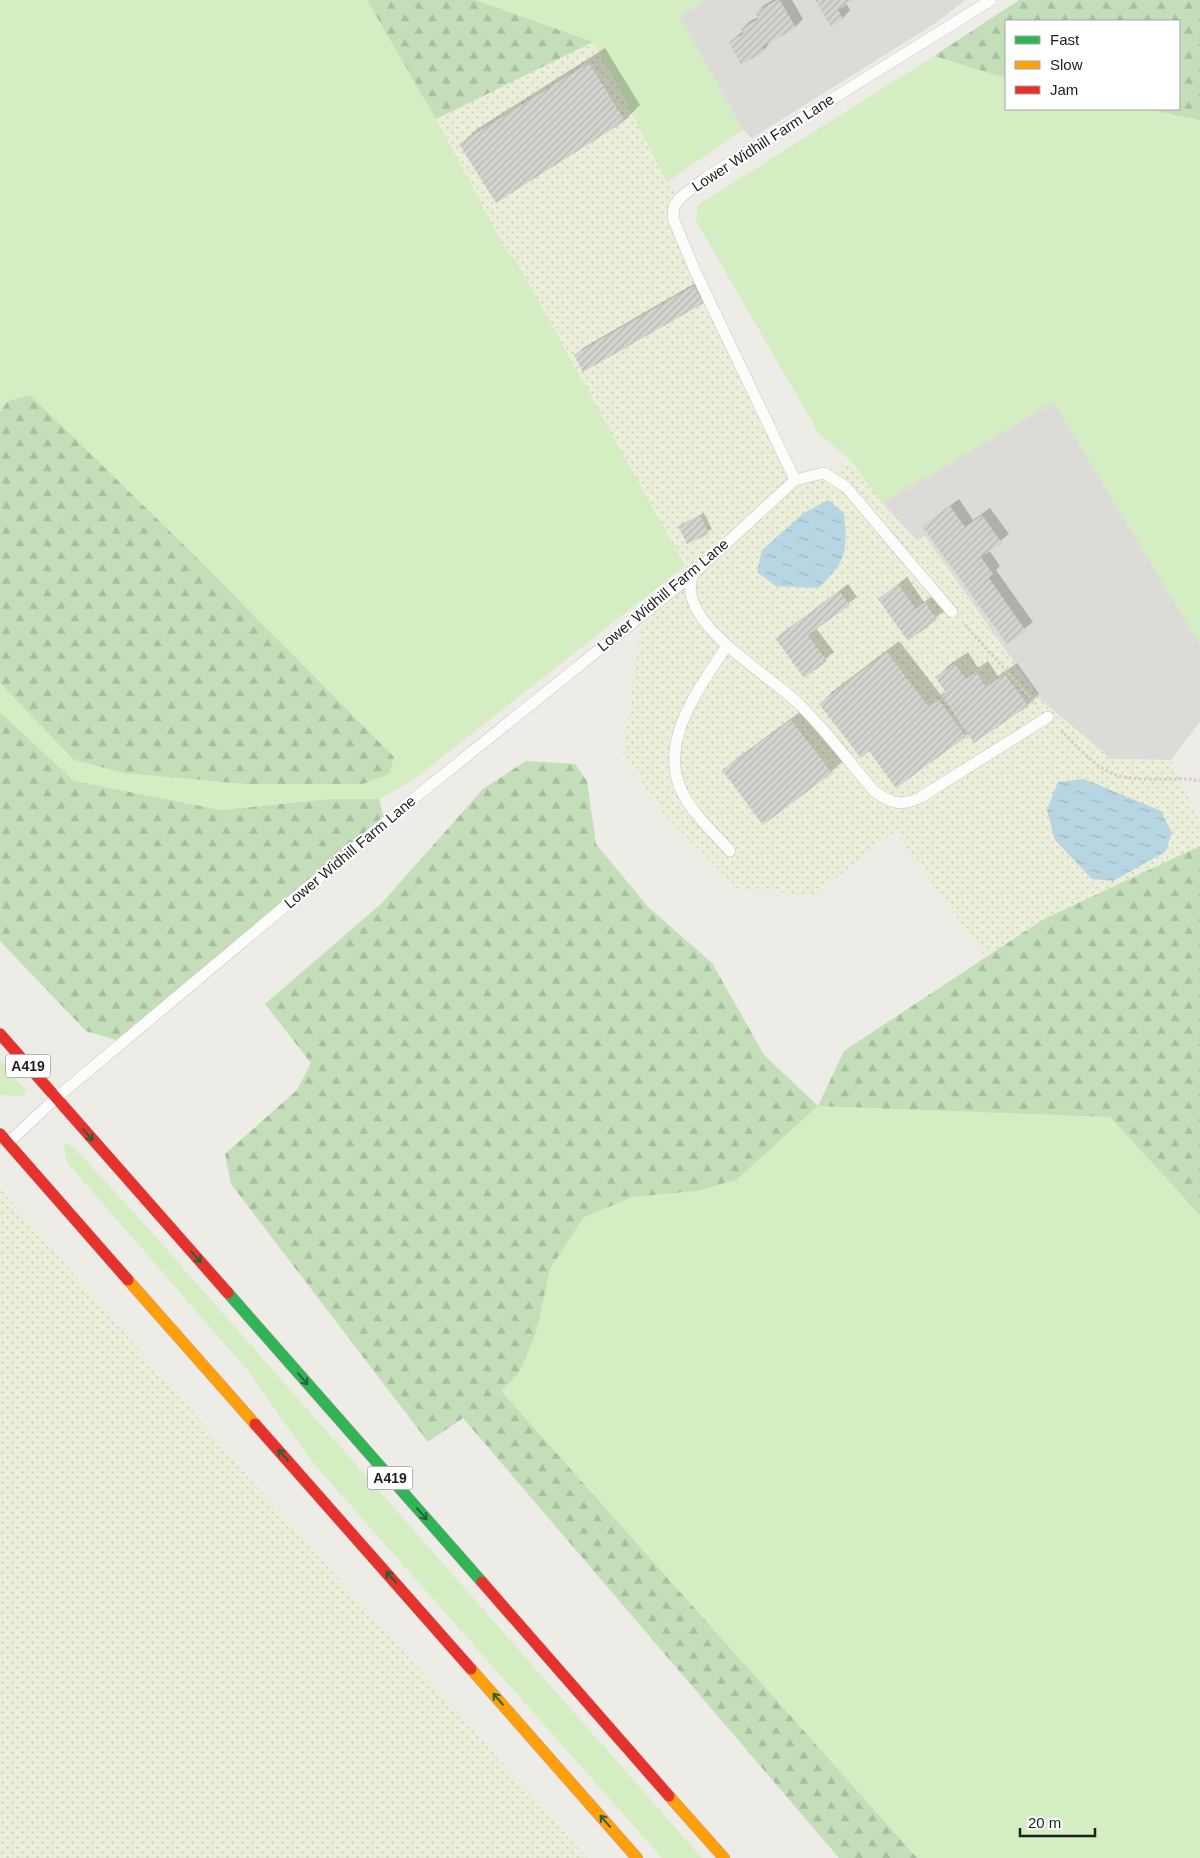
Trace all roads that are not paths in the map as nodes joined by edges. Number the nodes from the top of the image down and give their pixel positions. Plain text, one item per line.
1 (991, 0) edge
2 (795, 480) junction
3 (692, 575) junction
4 (952, 612) dead end
5 (727, 645) junction
6 (1048, 717) dead end
7 (730, 851) dead end
8 (0, 1034) edge
9 (56, 1098) junction
10 (4, 1138) edge
11 (637, 1858) edge
12 (724, 1858) edge

1 - 2 lane, Lower Widhill Farm Lane
2 - 3 lane, Lower Widhill Farm Lane
2 - 4 lane
3 - 5 lane
3 - 9 lane, Lower Widhill Farm Lane
5 - 6 lane
5 - 7 lane
8 - 9 highway, A419
9 - 10 lane, Lower Widhill Farm Lane
9 -> 12 highway, A419
11 -> 10 highway

